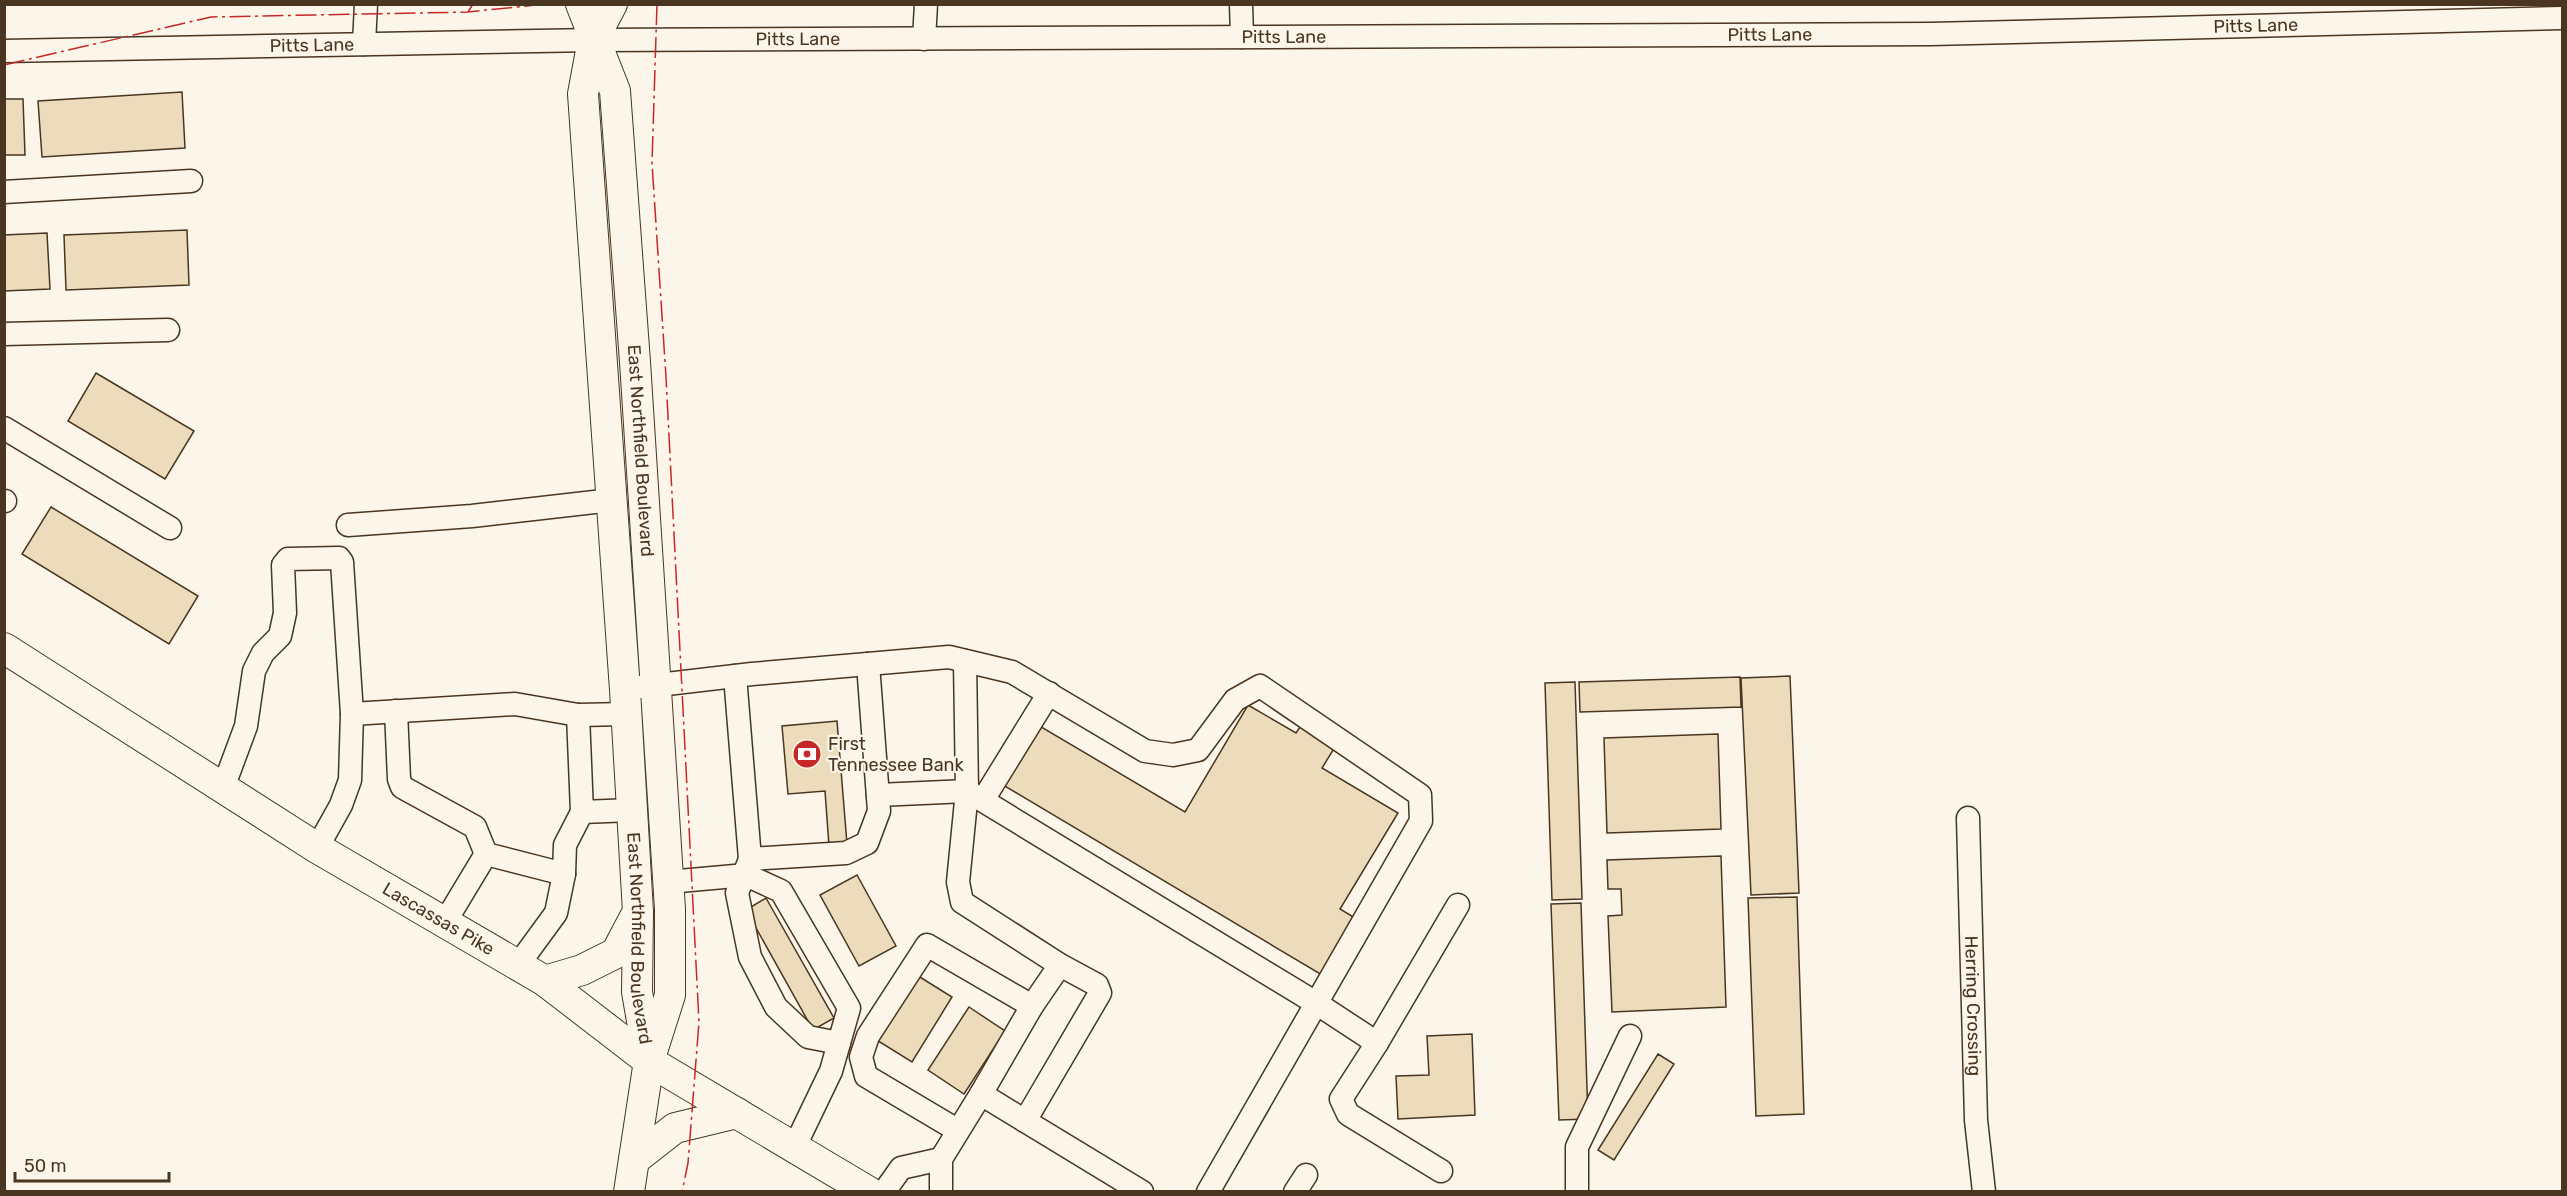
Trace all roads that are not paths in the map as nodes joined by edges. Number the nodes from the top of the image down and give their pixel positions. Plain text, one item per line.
1 (366, 4) edge
2 (581, 4) edge
3 (612, 4) edge
4 (926, 4) edge
5 (1241, 4) edge
6 (2562, 18) edge
7 (1242, 37) junction
8 (924, 39) junction
9 (593, 40) junction
10 (364, 44) junction
11 (4, 51) edge
12 (191, 182) dead end
13 (4, 192) edge
14 (168, 330) dead end
15 (4, 334) edge
16 (635, 362) junction
17 (602, 364) junction
18 (4, 428) edge
19 (612, 500) junction
20 (348, 525) dead end
21 (170, 528) dead end
22 (4, 648) edge
23 (965, 660) junction
24 (868, 664) junction
25 (735, 676) junction
26 (655, 686) junction
27 (1049, 693) junction
28 (625, 702) junction
29 (396, 711) junction
30 (352, 714) junction
31 (578, 715) junction
32 (223, 788) junction
33 (878, 795) junction
34 (975, 795) junction
35 (632, 810) junction
36 (582, 812) junction
37 (1968, 818) dead end
38 (317, 848) junction
39 (486, 854) junction
40 (748, 867) junction
41 (564, 874) junction
42 (668, 882) junction
43 (1458, 905) dead end
44 (638, 912) junction
45 (445, 922) junction
46 (518, 965) junction
47 (1060, 965) junction
48 (545, 981) junction
49 (1316, 1003) junction
50 (1032, 1006) junction
51 (1630, 1036) dead end
52 (839, 1043) junction
53 (1377, 1043) junction
54 (649, 1061) junction
55 (981, 1094) junction
56 (737, 1113) junction
57 (1025, 1121) junction
58 (957, 1130) junction
59 (795, 1146) junction
60 (941, 1159) junction
61 (634, 1160) junction
62 (1441, 1171) dead end
63 (629, 1191) edge
64 (869, 1191) edge
65 (884, 1191) edge
66 (941, 1191) edge
67 (1142, 1191) edge
68 (1208, 1191) edge
69 (1577, 1191) edge
70 (1984, 1191) edge

1 - 10 street
2 - 9 main road, East Northfield Boulevard
3 - 9 main road, East Northfield Boulevard
4 - 8 street
5 - 7 street
6 - 7 street, Pitts Lane
7 - 8 street, Pitts Lane
8 - 9 street, Pitts Lane
9 - 10 street, Pitts Lane
9 - 16 main road, East Northfield Boulevard
9 - 17 main road, East Northfield Boulevard
10 - 11 street, Pitts Lane
12 - 13 street
14 - 15 street
16 - 17 main road
16 - 26 main road, East Northfield Boulevard
17 - 19 main road, East Northfield Boulevard
18 - 21 street
19 - 20 street
19 - 28 main road, East Northfield Boulevard
22 - 32 main road, Lascassas Pike
23 - 24 street
23 - 27 street
23 - 34 street
24 - 25 street
24 - 33 street
25 - 26 street
25 - 40 street
26 - 28 street
26 - 42 main road, East Northfield Boulevard
27 - 34 street
27 - 49 street
28 - 31 street
28 - 35 main road, East Northfield Boulevard
29 - 30 street
29 - 31 street
29 - 39 street
30 - 32 street
30 - 38 street
31 - 36 street
32 - 38 main road, Lascassas Pike
33 - 34 street
33 - 40 street
34 - 47 street
34 - 49 street
35 - 36 street
35 - 44 main road, East Northfield Boulevard
36 - 41 street
37 - 70 street, Herring Crossing
38 - 45 main road, Lascassas Pike
39 - 41 street
39 - 45 street
40 - 42 street
40 - 52 street
40 - 52 street
41 - 46 street
42 - 54 main road, East Northfield Boulevard
43 - 53 street
44 - 48 main road
44 - 54 main road, East Northfield Boulevard
45 - 46 main road, Lascassas Pike
46 - 48 main road, Lascassas Pike
47 - 50 street
47 - 57 street
48 - 54 main road, Lascassas Pike
49 - 53 street
49 - 68 street
50 - 55 street
50 - 58 street
51 - 69 street
52 - 59 street
53 - 62 street
54 - 56 main road, Lascassas Pike
54 - 61 main road
55 - 57 street
55 - 58 street
56 - 59 main road, Lascassas Pike
56 - 61 main road
57 - 67 street
58 - 60 street
59 - 64 main road, Lascassas Pike
60 - 65 street
60 - 66 street
61 - 63 main road

